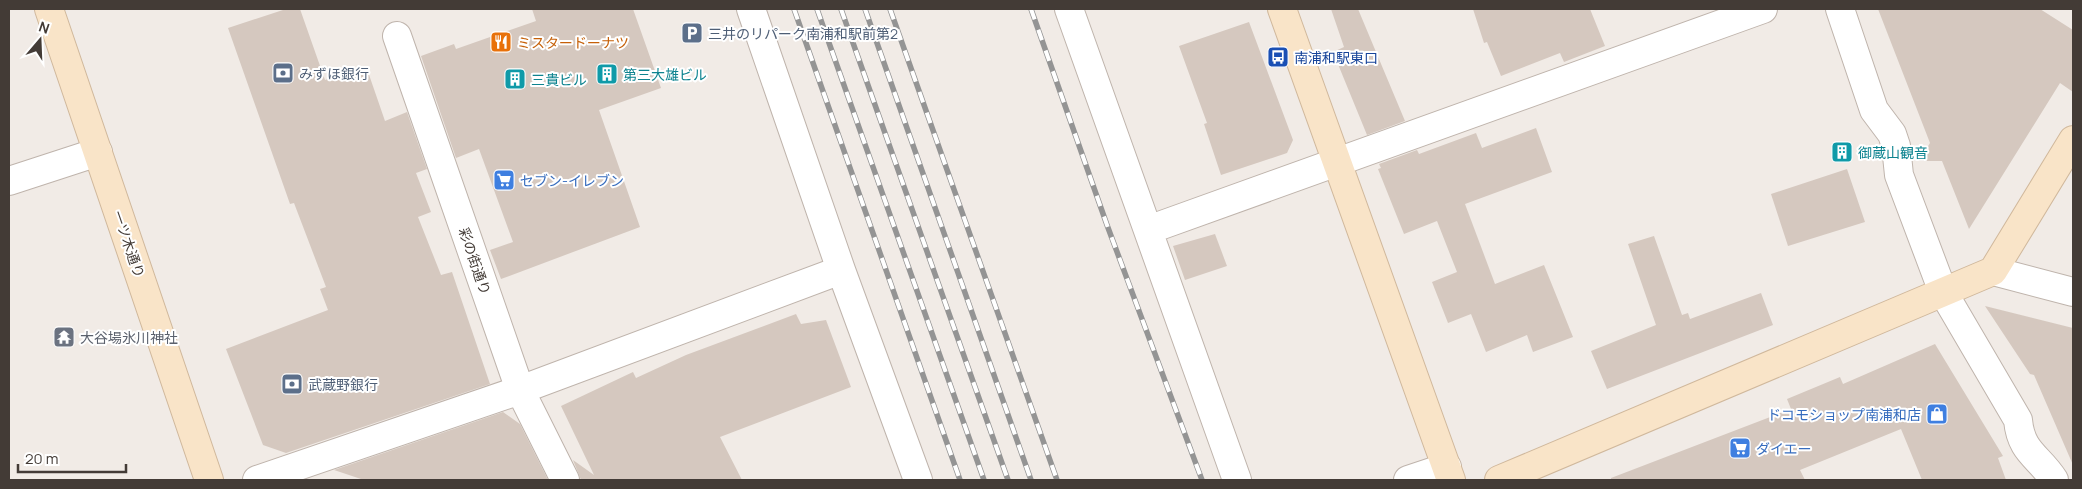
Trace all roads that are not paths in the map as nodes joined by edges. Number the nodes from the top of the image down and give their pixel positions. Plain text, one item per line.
1 (49, 9) edge
2 (751, 9) edge
3 (1069, 9) edge
4 (1282, 9) edge
5 (1763, 9) edge
6 (1840, 9) edge
7 (397, 36) dead end
8 (2073, 140) edge
9 (98, 152) junction
10 (1336, 162) junction
11 (9, 181) edge
12 (1148, 230) junction
13 (841, 270) junction
14 (1993, 272) junction
15 (1943, 292) junction
16 (2073, 292) edge
17 (520, 390) junction
18 (1449, 473) edge
19 (209, 480) edge
20 (257, 480) edge
21 (565, 480) edge
22 (918, 480) edge
23 (1237, 480) edge
24 (1408, 480) edge
25 (1499, 480) edge
26 (2054, 480) edge

1 - 9 street, 一ツ木通り
2 - 13 street
3 - 12 street
4 - 10 street
5 - 10 street
6 - 15 street
7 - 17 street, 彩の街通り
8 - 14 street
9 - 11 street
9 - 19 street, 一ツ木通り
10 - 12 street
10 - 18 street
12 - 23 street
13 - 17 street
13 - 22 street
14 - 15 street
14 - 16 street
15 - 25 street
15 - 26 street
17 - 20 street
17 - 21 street, 彩の街通り
18 - 24 street

